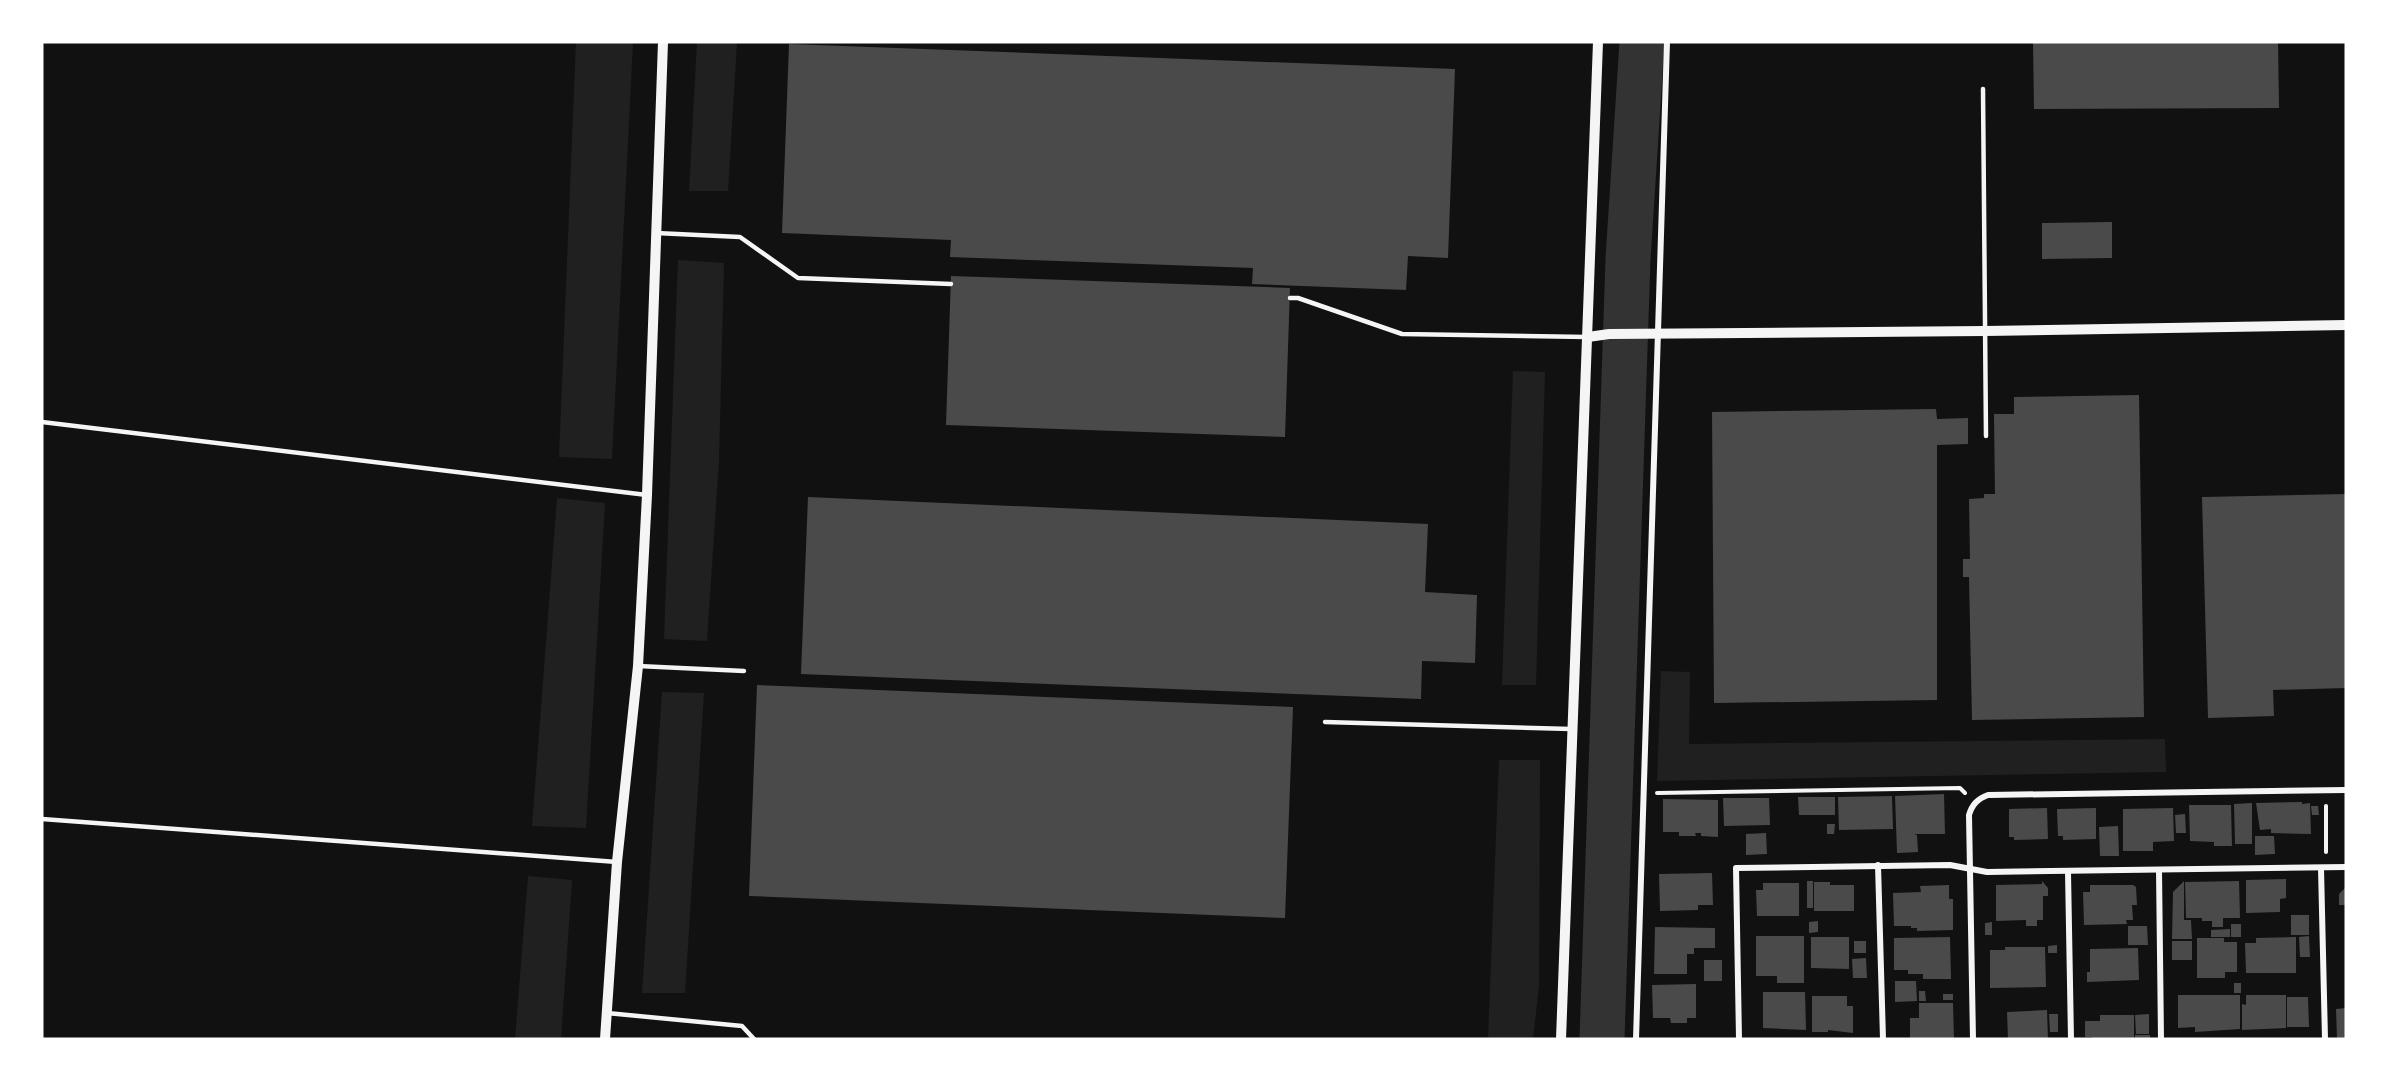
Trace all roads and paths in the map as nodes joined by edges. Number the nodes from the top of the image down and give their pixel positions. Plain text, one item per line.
1 (663, 42) edge
2 (1598, 42) edge
3 (1668, 42) edge
4 (1983, 89) dead end
5 (656, 233) junction
6 (951, 284) dead end
7 (1290, 297) dead end
8 (2346, 325) edge
9 (1985, 331) junction
10 (1654, 334) junction
11 (1588, 337) junction
12 (42, 422) edge
13 (1986, 436) dead end
14 (647, 495) junction
15 (638, 666) junction
16 (744, 671) dead end
17 (1326, 722) dead end
18 (1574, 730) junction
19 (2325, 790) junction
20 (2346, 790) edge
21 (1644, 793) junction
22 (1975, 802) junction
23 (42, 819) edge
24 (617, 862) junction
25 (1878, 865) junction
26 (2346, 867) edge
27 (2324, 868) junction
28 (1969, 869) junction
29 (2158, 870) junction
30 (2068, 872) junction
31 (607, 1013) junction
32 (605, 1039) edge
33 (754, 1039) edge
34 (1561, 1039) edge
35 (1636, 1039) edge
36 (1739, 1039) edge
37 (1883, 1039) edge
38 (1972, 1039) edge
39 (2071, 1039) edge
40 (2161, 1039) edge
41 (2325, 1039) edge

1 - 5 street
2 - 11 street
3 - 10 street
4 - 9 lane
5 - 6 lane
5 - 14 street
7 - 11 lane
8 - 9 street
9 - 10 street
9 - 13 lane
10 - 11 street
10 - 21 street
11 - 18 street
12 - 14 lane
14 - 15 street
15 - 16 lane
15 - 24 street
17 - 18 lane
18 - 34 street
19 - 20 street
19 - 22 street
19 - 27 path
21 - 22 path
21 - 35 street
22 - 28 street
23 - 24 lane
24 - 31 street
25 - 28 street
25 - 36 street
25 - 37 street
26 - 27 street
27 - 29 street
27 - 41 street
28 - 30 street
28 - 38 street
29 - 30 street
29 - 40 street
30 - 39 street
31 - 32 street
31 - 33 lane

